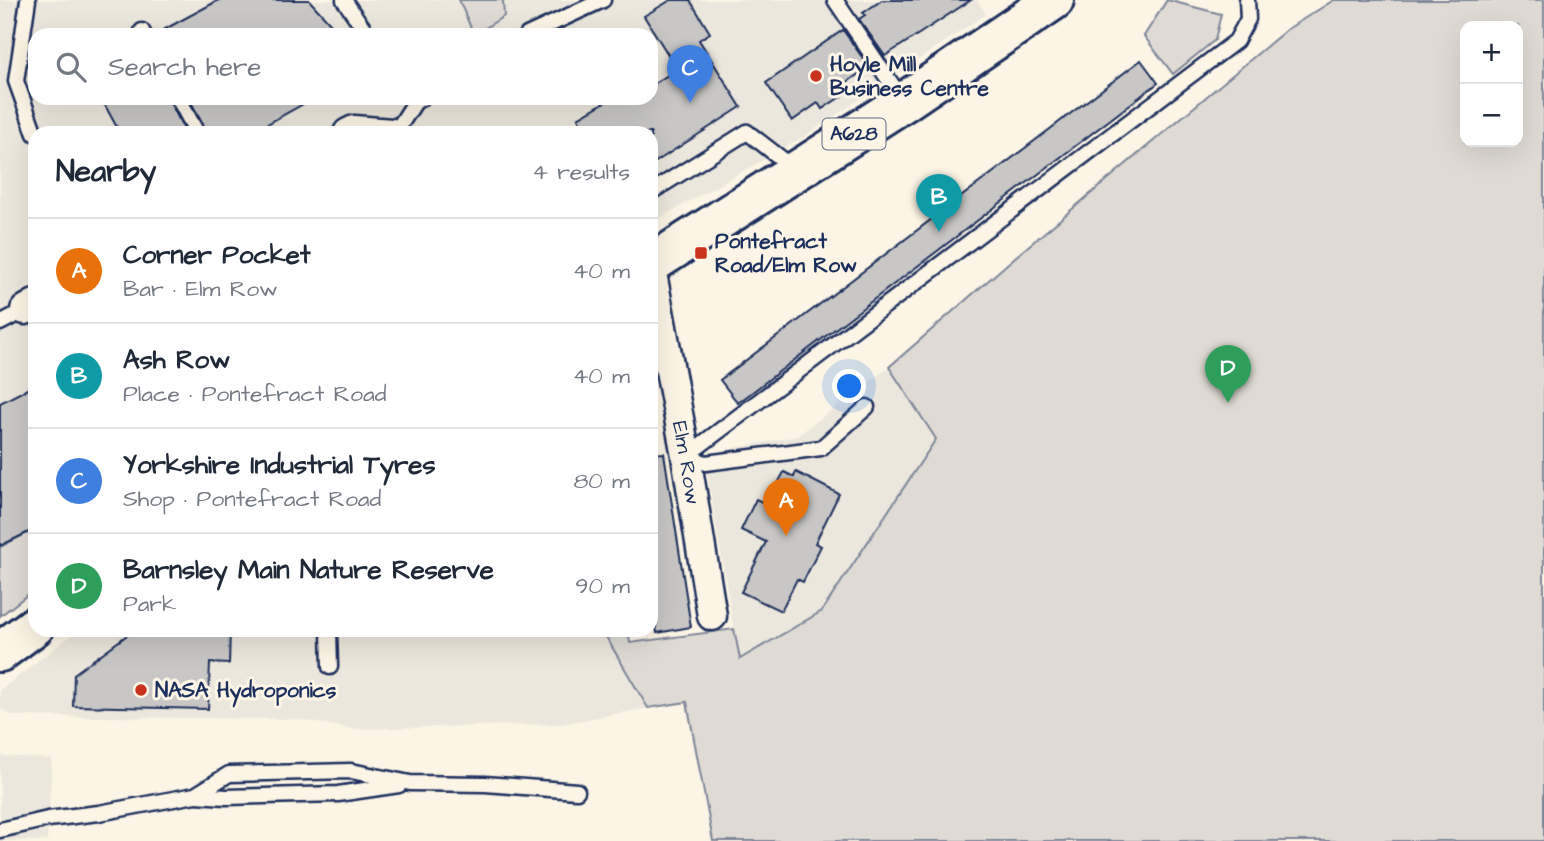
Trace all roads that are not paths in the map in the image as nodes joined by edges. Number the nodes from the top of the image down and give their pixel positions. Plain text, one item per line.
1 (29, 0) edge
2 (344, 0) edge
3 (603, 0) edge
4 (1054, 0) edge
5 (1247, 0) edge
6 (838, 1) edge
7 (363, 28) edge
8 (542, 28) edge
9 (904, 102) junction
10 (182, 105) edge
11 (412, 105) edge
12 (32, 126) edge
13 (193, 126) edge
14 (399, 126) edge
15 (797, 171) junction
16 (658, 188) edge
17 (658, 261) edge
18 (658, 304) edge
19 (28, 308) edge
20 (0, 323) edge
21 (867, 407) dead end
22 (686, 456) junction
23 (712, 616) dead end
24 (28, 631) edge
25 (329, 637) edge
26 (0, 652) edge
27 (330, 667) dead end
28 (410, 783) junction
29 (577, 791) dead end
30 (195, 795) junction
31 (0, 830) edge

1 - 12 lane
2 - 7 lane
3 - 8 lane
4 - 9 highway, A628
5 - 22 lane
6 - 9 lane
9 - 15 highway, A628
10 - 13 lane
11 - 14 lane
15 - 16 lane
15 - 17 highway, A628
18 - 22 street, Elm Row
19 - 20 lane
21 - 22 lane
22 - 23 street, Elm Row
24 - 26 highway
25 - 27 lane
28 - 29 lane
28 - 30 lane
28 - 30 lane
30 - 31 lane

